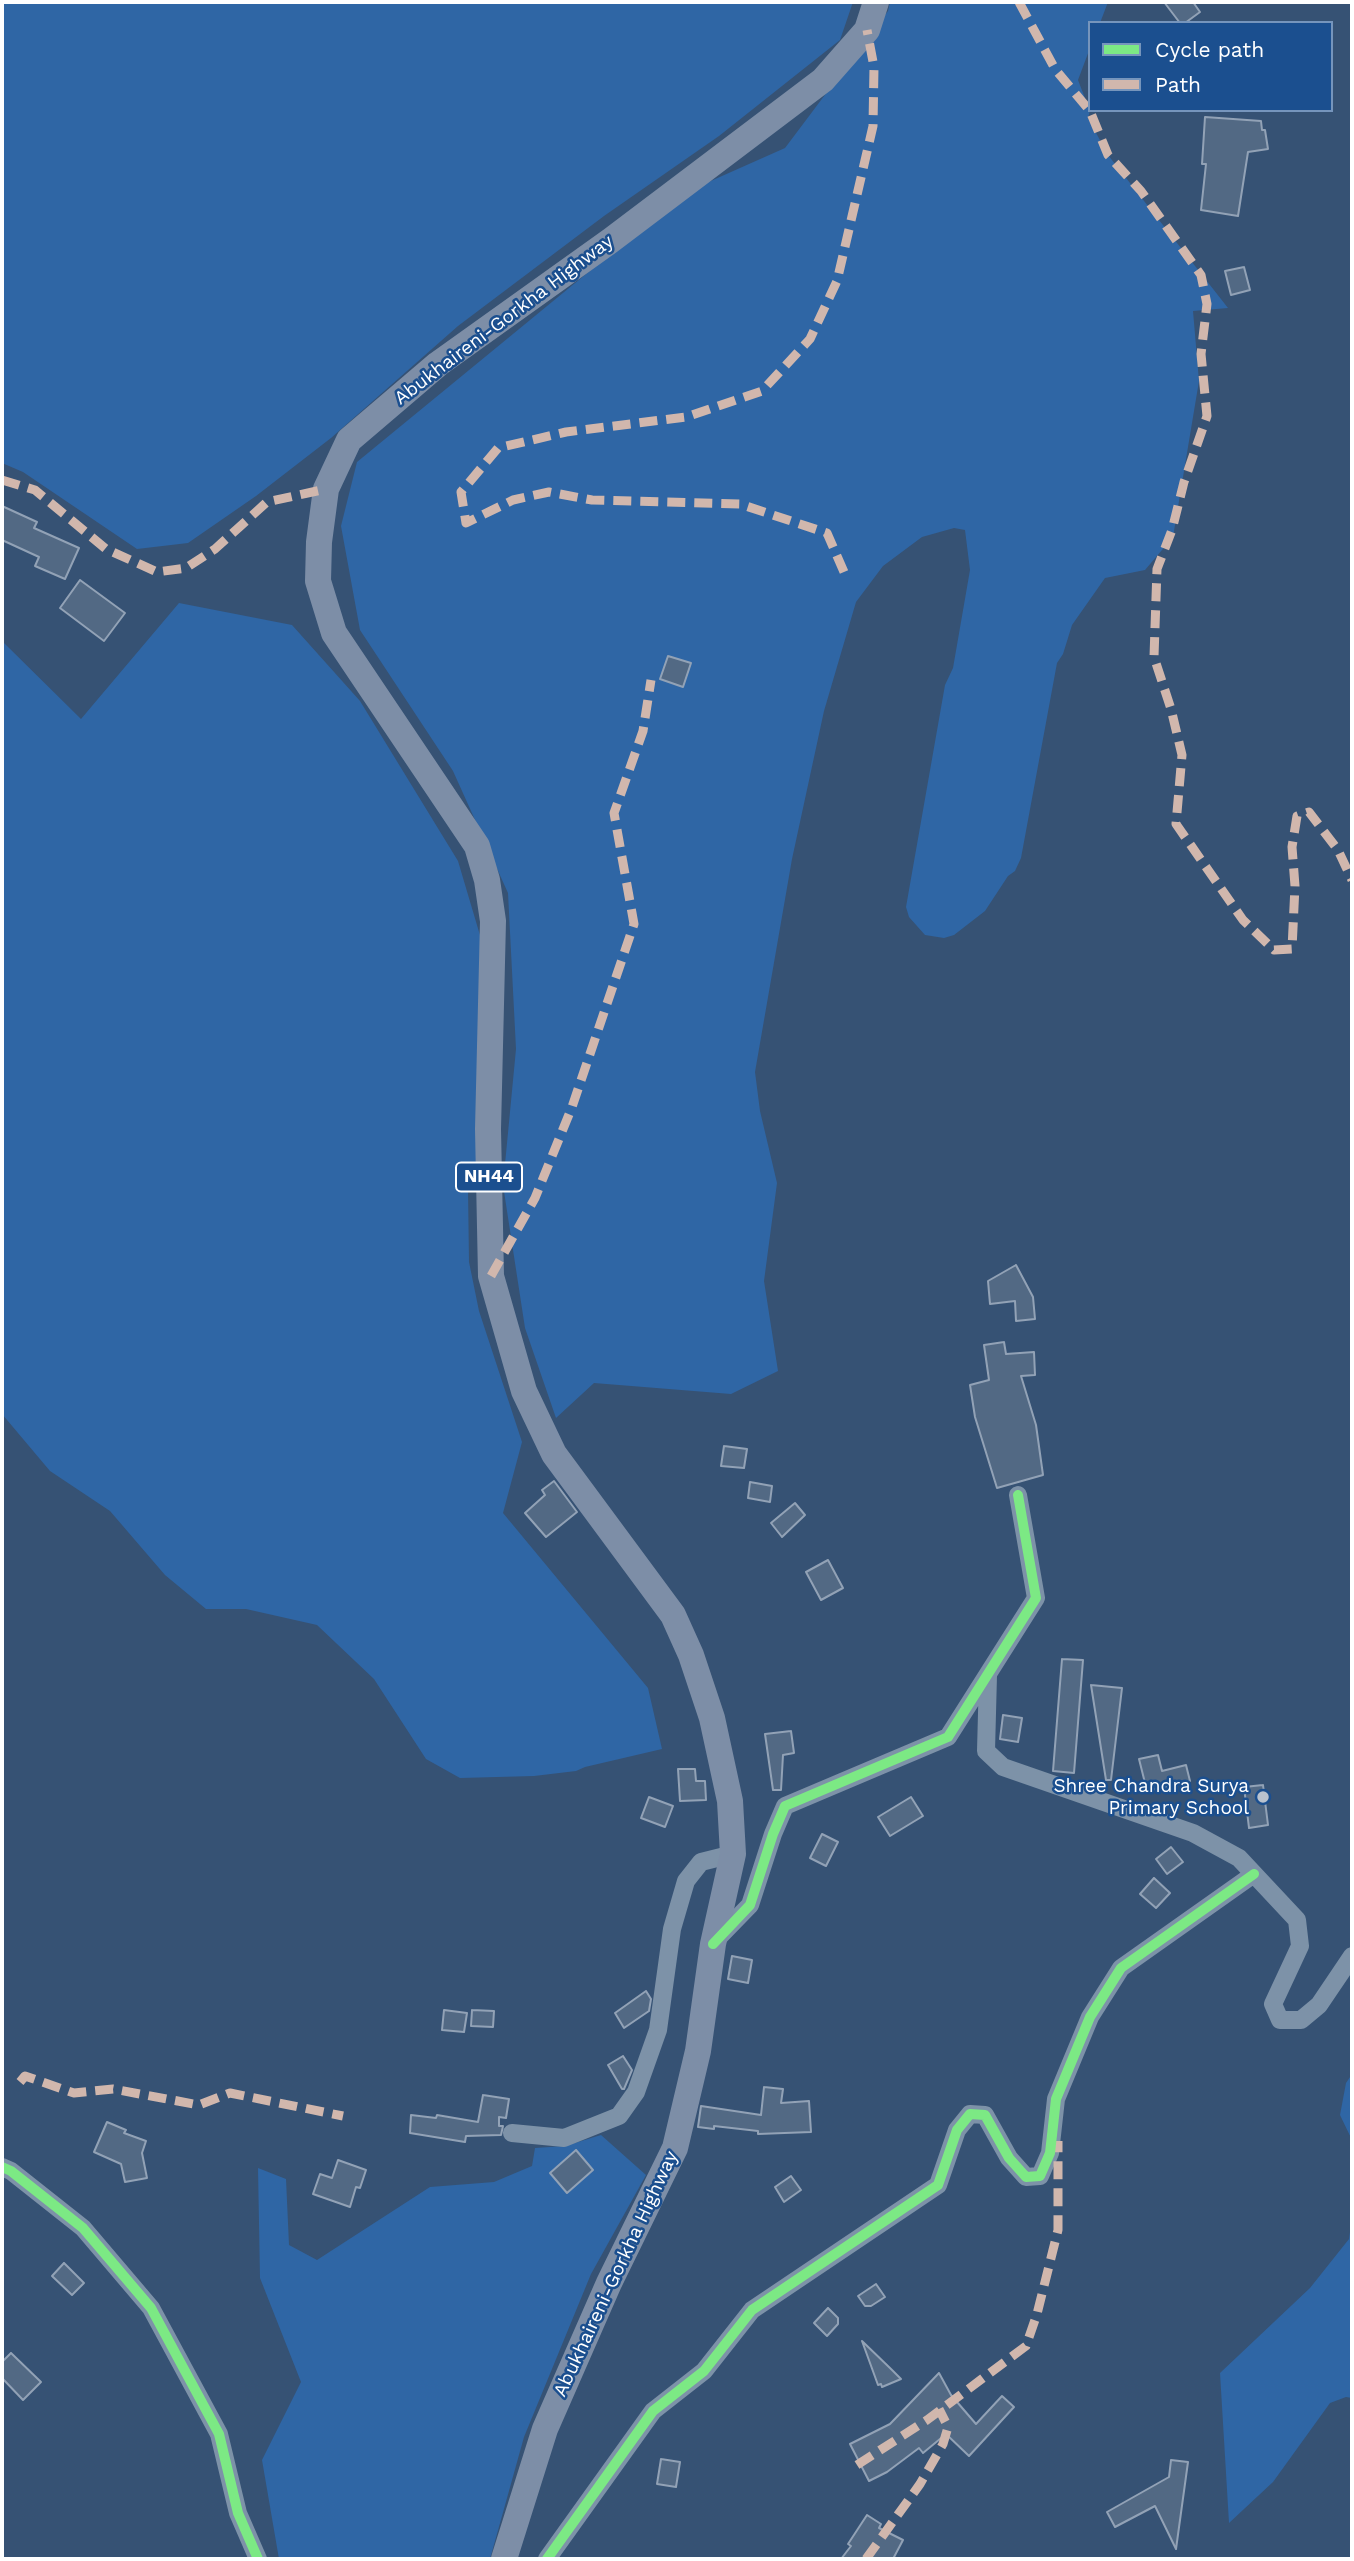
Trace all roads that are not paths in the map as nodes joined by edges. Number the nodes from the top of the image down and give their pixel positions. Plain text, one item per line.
1 (876, 2) edge
2 (1018, 1494) dead end
3 (988, 1675) junction
4 (733, 1854) junction
5 (1254, 1874) junction
6 (713, 1944) junction
7 (1352, 1956) edge
8 (512, 2133) dead end
9 (2, 2166) edge
10 (258, 2559) edge
11 (503, 2559) edge
12 (547, 2559) edge

1 - 4 main road, Abukhaireni-Gorkha Highway / NH44
2 - 3 street
3 - 5 street
3 - 6 street
4 - 6 main road, Abukhaireni-Gorkha Highway / NH44
4 - 8 street
5 - 7 street
5 - 12 street
6 - 11 main road, Abukhaireni-Gorkha Highway / NH44
9 - 10 street

